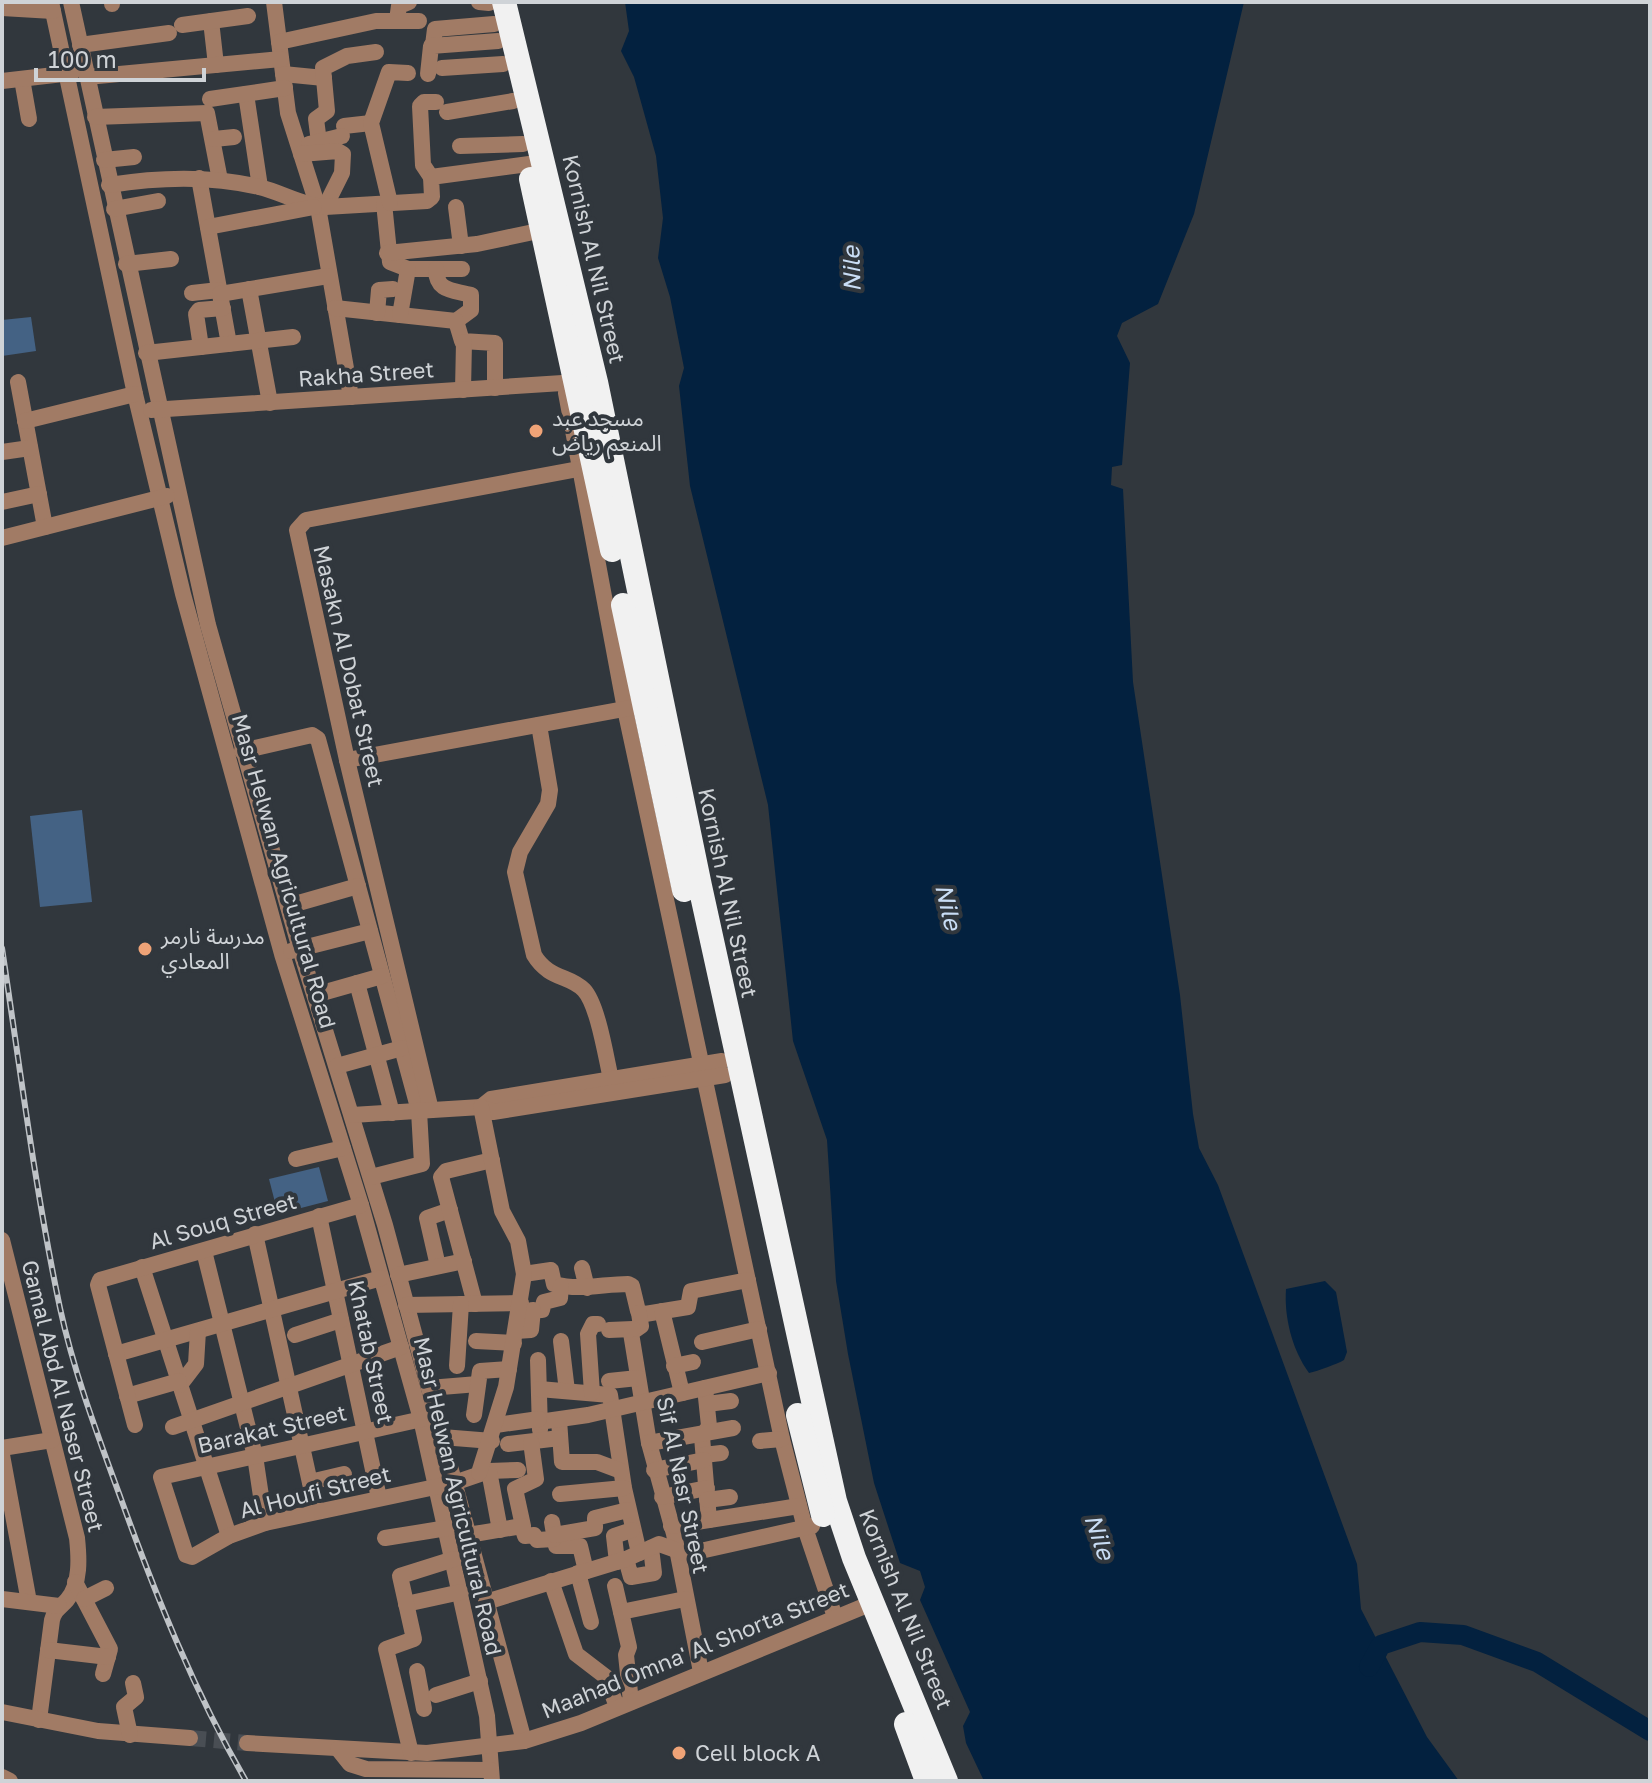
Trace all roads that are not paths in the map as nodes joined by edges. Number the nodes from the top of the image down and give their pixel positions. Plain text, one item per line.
1 (71, 2) edge
2 (274, 2) edge
3 (409, 2) edge
4 (479, 2) edge
5 (52, 6) edge
6 (2, 8) edge
7 (248, 16) dead end
8 (397, 20) junction
9 (211, 21) junction
10 (419, 21) dead end
11 (496, 23) edge
12 (80, 45) junction
13 (376, 52) dead end
14 (216, 65) junction
15 (282, 66) junction
16 (408, 73) dead end
17 (64, 74) junction
18 (86, 74) junction
19 (324, 78) junction
20 (22, 79) junction
21 (2, 81) edge
22 (246, 94) junction
23 (513, 101) junction
24 (207, 105) junction
25 (95, 117) junction
26 (29, 119) dead end
27 (371, 123) junction
28 (234, 137) dead end
29 (214, 139) junction
30 (319, 142) junction
31 (460, 146) dead end
32 (300, 150) junction
33 (134, 157) dead end
34 (532, 157) junction
35 (104, 160) junction
36 (431, 177) junction
37 (199, 178) junction
38 (220, 180) junction
39 (109, 185) junction
40 (260, 187) junction
41 (158, 201) dead end
42 (387, 203) junction
43 (320, 207) junction
44 (456, 207) dead end
45 (114, 209) junction
46 (208, 227) junction
47 (543, 230) junction
48 (461, 246) junction
49 (388, 257) junction
50 (171, 259) dead end
51 (126, 264) junction
52 (421, 269) junction
53 (462, 269) dead end
54 (328, 276) junction
55 (418, 287) dead end
56 (249, 289) junction
57 (393, 289) dead end
58 (192, 293) dead end
59 (221, 297) junction
60 (335, 308) junction
61 (377, 313) junction
62 (400, 315) junction
63 (456, 321) junction
64 (293, 337) dead end
65 (259, 341) junction
66 (464, 342) junction
67 (229, 344) junction
68 (201, 347) junction
69 (146, 353) junction
70 (18, 382) dead end
71 (579, 383) junction
72 (495, 388) junction
73 (463, 390) junction
74 (135, 394) junction
75 (351, 397) junction
76 (270, 403) junction
77 (159, 410) junction
78 (138, 411) junction
79 (25, 421) junction
80 (30, 448) junction
81 (2, 452) edge
82 (587, 468) junction
83 (39, 494) junction
84 (176, 494) junction
85 (159, 498) junction
86 (2, 502) edge
87 (45, 527) junction
88 (2, 538) edge
89 (618, 539) junction
90 (635, 707) junction
91 (539, 725) junction
92 (242, 751) junction
93 (347, 760) junction
94 (243, 778) junction
95 (358, 886) junction
96 (288, 906) junction
97 (370, 931) junction
98 (300, 949) junction
99 (282, 954) junction
100 (382, 976) junction
101 (357, 983) junction
102 (315, 995) junction
103 (402, 1048) junction
104 (378, 1055) junction
105 (337, 1066) junction
106 (713, 1070) junction
107 (611, 1079) junction
108 (481, 1107) junction
109 (425, 1111) junction
110 (392, 1113) junction
111 (352, 1115) junction
112 (343, 1148) junction
113 (296, 1159) dead end
114 (492, 1160) junction
115 (371, 1177) junction
116 (361, 1205) junction
117 (450, 1210) junction
118 (319, 1216) junction
119 (385, 1225) junction
120 (367, 1229) junction
121 (255, 1234) junction
122 (2, 1240) edge
123 (204, 1251) junction
124 (464, 1261) junction
125 (438, 1266) junction
126 (142, 1267) junction
127 (582, 1268) dead end
128 (524, 1274) junction
129 (398, 1275) junction
130 (381, 1278) junction
131 (748, 1280) junction
132 (561, 1286) junction
133 (587, 1288) junction
134 (335, 1291) junction
135 (468, 1304) junction
136 (406, 1305) junction
137 (525, 1308) junction
138 (271, 1310) junction
139 (662, 1311) junction
140 (639, 1313) junction
141 (341, 1320) junction
142 (222, 1324) junction
143 (633, 1329) junction
144 (759, 1329) junction
145 (198, 1331) junction
146 (295, 1335) dead end
147 (515, 1337) junction
148 (166, 1340) junction
149 (476, 1341) dead end
150 (561, 1341) dead end
151 (702, 1342) dead end
152 (401, 1347) junction
153 (116, 1354) junction
154 (693, 1362) dead end
155 (351, 1365) junction
156 (457, 1366) dead end
157 (674, 1366) junction
158 (508, 1373) junction
159 (769, 1373) junction
160 (538, 1375) junction
161 (638, 1378) junction
162 (180, 1383) junction
163 (478, 1384) junction
164 (288, 1387) junction
165 (429, 1388) junction
166 (567, 1391) junction
167 (592, 1393) junction
168 (682, 1393) junction
169 (127, 1396) junction
170 (611, 1396) junction
171 (706, 1396) junction
172 (731, 1401) dead end
173 (242, 1403) junction
174 (642, 1403) junction
175 (474, 1415) dead end
176 (428, 1417) junction
177 (192, 1420) junction
178 (539, 1420) junction
179 (559, 1420) junction
180 (135, 1425) dead end
181 (173, 1427) dead end
182 (733, 1428) dead end
183 (365, 1431) junction
184 (703, 1433) junction
185 (442, 1437) junction
186 (514, 1437) junction
187 (560, 1438) junction
188 (782, 1439) junction
189 (52, 1440) junction
190 (760, 1441) dead end
191 (649, 1443) junction
192 (302, 1445) junction
193 (2, 1448) edge
194 (2, 1455) edge
195 (255, 1456) junction
196 (710, 1456) junction
197 (206, 1467) junction
198 (518, 1470) dead end
199 (654, 1470) junction
200 (621, 1471) junction
201 (484, 1472) junction
202 (344, 1474) dead end
203 (310, 1482) junction
204 (454, 1483) junction
205 (437, 1486) junction
206 (624, 1488) junction
207 (560, 1494) dead end
208 (707, 1494) junction
209 (662, 1497) junction
210 (730, 1497) dead end
211 (379, 1498) junction
212 (799, 1506) junction
213 (316, 1510) junction
214 (628, 1510) junction
215 (709, 1520) junction
216 (265, 1523) junction
217 (815, 1525) junction
218 (523, 1526) junction
219 (671, 1526) junction
220 (447, 1528) junction
221 (500, 1530) junction
222 (632, 1530) junction
223 (554, 1532) junction
224 (468, 1535) junction
225 (229, 1536) junction
226 (385, 1538) dead end
227 (676, 1551) junction
228 (633, 1556) junction
229 (192, 1557) joint
230 (454, 1559) junction
231 (582, 1572) junction
232 (551, 1581) junction
233 (75, 1582) junction
234 (615, 1586) dead end
235 (106, 1588) dead end
236 (461, 1592) junction
237 (2, 1599) edge
238 (84, 1599) junction
239 (685, 1599) junction
240 (29, 1602) junction
241 (486, 1602) junction
242 (406, 1604) junction
243 (59, 1606) junction
244 (613, 1608) junction
245 (855, 1610) junction
246 (48, 1650) junction
247 (108, 1657) junction
248 (701, 1672) junction
249 (103, 1674) dead end
250 (393, 1676) junction
251 (480, 1681) junction
252 (133, 1683) dead end
253 (436, 1695) dead end
254 (624, 1705) junction
255 (424, 1709) dead end
256 (2, 1712) edge
257 (39, 1720) junction
258 (130, 1735) junction
259 (190, 1738) tunnel mouth
260 (524, 1741) junction
261 (247, 1743) tunnel mouth
262 (491, 1747) junction
263 (338, 1749) junction
264 (411, 1753) junction
265 (352, 1773) edge
266 (492, 1775) edge
267 (386, 1776) edge
268 (420, 1776) edge
269 (456, 1776) edge
270 (2, 1777) edge
271 (10, 1781) edge
272 (927, 1781) edge
273 (946, 1781) edge

1 - 12 street, Masr Helwan Agricultural Road
2 - 15 street
3 - 8 street
4 - 11 street
5 - 6 street
5 - 17 street, Masr Helwan Agricultural Road
7 - 9 street
8 - 10 street
8 - 15 street
9 - 12 street
9 - 14 street
11 - 11 street
11 - 23 highway, Kornish Al Nil Street
11 - 34 highway, Kornish Al Nil Street
12 - 18 street, Masr Helwan Agricultural Road
13 - 19 street
14 - 15 street
14 - 18 street
15 - 19 street
15 - 22 street
15 - 32 street
16 - 27 street
17 - 18 street
17 - 20 street
17 - 74 street, Masr Helwan Agricultural Road
18 - 25 street, Masr Helwan Agricultural Road
19 - 30 street
20 - 21 street
20 - 26 street
22 - 24 street
22 - 40 street
23 - 34 highway, Kornish Al Nil Street
23 - 36 street
24 - 25 street
24 - 29 street
25 - 35 street, Masr Helwan Agricultural Road
27 - 30 street
27 - 42 street
28 - 29 street
29 - 38 street
30 - 32 street
31 - 34 street
32 - 43 street
32 - 43 street
33 - 35 street
34 - 36 street
34 - 47 highway, Kornish Al Nil Street
34 - 71 highway, Kornish Al Nil Street
35 - 39 street, Masr Helwan Agricultural Road
36 - 42 street
37 - 38 street
37 - 39 street
37 - 46 street
38 - 40 street
39 - 45 street, Masr Helwan Agricultural Road
40 - 43 street
41 - 45 street
42 - 43 street
42 - 49 street
43 - 46 street
43 - 54 street
44 - 48 street
45 - 51 street, Masr Helwan Agricultural Road
46 - 59 street
47 - 48 street
47 - 71 highway, Kornish Al Nil Street
48 - 49 street
49 - 52 street
50 - 51 street
51 - 69 street, Masr Helwan Agricultural Road
52 - 53 street
52 - 55 street
52 - 62 street
52 - 63 street
54 - 56 street
54 - 60 street
56 - 59 street
56 - 65 street
57 - 61 street
58 - 59 street
59 - 67 street
59 - 68 street
60 - 61 street
60 - 75 street
61 - 62 street
62 - 63 street
63 - 66 street
64 - 65 street
65 - 67 street
65 - 76 street
66 - 72 street
66 - 73 street
67 - 68 street
68 - 69 street
69 - 77 street, Masr Helwan Agricultural Road
70 - 79 street
71 - 72 street, Rakha Street
71 - 82 highway, Kornish Al Nil Street
71 - 89 highway, Kornish Al Nil Street
72 - 73 street, Rakha Street
73 - 75 street, Rakha Street
74 - 78 street, Masr Helwan Agricultural Road
74 - 79 street
75 - 76 street, Rakha Street
76 - 77 street, Rakha Street
77 - 78 street, Rakha Street
77 - 84 street, Masr Helwan Agricultural Road
78 - 85 street, Masr Helwan Agricultural Road
79 - 80 street
80 - 81 street
80 - 83 street
82 - 89 highway, Kornish Al Nil Street
82 - 90 street
82 - 93 street, Masakn Al Dobat Street
83 - 86 street
83 - 87 street
84 - 85 street
84 - 92 street, Masr Helwan Agricultural Road
85 - 87 street
85 - 94 street, Masr Helwan Agricultural Road
87 - 88 street
89 - 90 highway, Kornish Al Nil Street
89 - 245 highway, Kornish Al Nil Street
90 - 91 street
90 - 106 highway, Kornish Al Nil Street
91 - 93 street
91 - 107 street
92 - 94 street, Masr Helwan Agricultural Road
92 - 95 street
93 - 109 street, Masakn Al Dobat Street
94 - 96 street, Masr Helwan Agricultural Road
94 - 99 street, Masr Helwan Agricultural Road
95 - 96 street
95 - 97 street
96 - 98 street, Masr Helwan Agricultural Road
97 - 98 street
97 - 100 street
98 - 99 street
98 - 102 street, Masr Helwan Agricultural Road
99 - 112 street, Masr Helwan Agricultural Road
100 - 101 street
100 - 103 street
101 - 102 street
101 - 104 street
102 - 105 street, Masr Helwan Agricultural Road
103 - 104 street
103 - 109 street
104 - 105 street
104 - 110 street
105 - 111 street, Masr Helwan Agricultural Road
106 - 107 street
106 - 108 street
106 - 131 street
106 - 217 highway, Kornish Al Nil Street
107 - 108 street
108 - 109 street
108 - 114 street
109 - 110 street
109 - 115 street
110 - 111 street
111 - 115 street, Masr Helwan Agricultural Road
112 - 113 street
112 - 116 street, Masr Helwan Agricultural Road
114 - 117 street
114 - 128 street
115 - 119 street, Masr Helwan Agricultural Road
116 - 118 street, Al Souq Street
116 - 120 street, Masr Helwan Agricultural Road
117 - 124 street
117 - 125 street
118 - 121 street, Al Souq Street
118 - 134 street, Khatab Street
119 - 120 street
119 - 129 street, Masr Helwan Agricultural Road
120 - 130 street, Masr Helwan Agricultural Road
121 - 123 street, Al Souq Street
121 - 138 street
122 - 189 street, Gamal Abd Al Naser Street
123 - 126 street, Al Souq Street
123 - 142 street
124 - 125 street
124 - 135 street
125 - 129 street
126 - 148 street
126 - 153 street, Al Souq Street
127 - 133 street
128 - 132 street
128 - 137 street
129 - 136 street, Masr Helwan Agricultural Road
130 - 134 street
130 - 152 street, Masr Helwan Agricultural Road
131 - 139 street
131 - 144 street
132 - 133 street
132 - 137 street
133 - 140 street
134 - 138 street
134 - 141 street, Khatab Street
135 - 136 street
135 - 137 street
135 - 156 street
136 - 165 street, Masr Helwan Agricultural Road
137 - 147 street
138 - 142 street
138 - 164 street
139 - 140 street
139 - 157 street
140 - 143 street, Sif Al Nasr Street
141 - 146 street
141 - 155 street, Khatab Street
142 - 145 street
142 - 173 street
143 - 161 street, Sif Al Nasr Street
143 - 167 street
144 - 151 street
144 - 159 street
145 - 148 street
145 - 162 street
147 - 149 street
147 - 158 street
148 - 153 street
148 - 162 street
150 - 166 street
152 - 155 street
152 - 176 street, Masr Helwan Agricultural Road
153 - 169 street
154 - 157 street
155 - 164 street
155 - 183 street, Khatab Street
157 - 168 street
158 - 160 street
158 - 163 street
158 - 186 street
159 - 171 street
159 - 188 street
160 - 166 street
160 - 178 street
161 - 170 street
161 - 174 street, Sif Al Nasr Street
162 - 169 street
162 - 177 street
163 - 165 street
163 - 175 street
164 - 173 street
164 - 192 street
165 - 176 street, Masr Helwan Agricultural Road
166 - 167 street
167 - 170 street
168 - 171 street
168 - 174 street
169 - 180 street
170 - 174 street
170 - 179 street
170 - 200 street
171 - 172 street
171 - 184 street
173 - 177 street
173 - 195 street
174 - 191 street, Sif Al Nasr Street
176 - 183 street, Barakat Street
176 - 185 street, Masr Helwan Agricultural Road
176 - 205 street, Masr Helwan Agricultural Road
177 - 181 street
177 - 197 street
178 - 179 street
178 - 186 street
178 - 186 street
179 - 187 street
182 - 184 street
183 - 192 street, Barakat Street
183 - 211 street, Khatab Street
184 - 191 street
184 - 196 street
185 - 186 street
185 - 204 street, Masr Helwan Agricultural Road
186 - 187 street
186 - 201 street
186 - 218 street
187 - 200 street
188 - 190 street
188 - 212 street
189 - 193 street
189 - 233 street, Gamal Abd Al Naser Street
191 - 199 street, Sif Al Nasr Street
192 - 195 street, Barakat Street
192 - 203 street
194 - 240 street
195 - 197 street, Barakat Street
195 - 216 street
196 - 199 street
196 - 208 street
197 - 225 street
197 - 229 street, Barakat Street
198 - 201 street, Al Houfi Street
199 - 209 street, Sif Al Nasr Street
200 - 206 street
201 - 204 street, Al Houfi Street
201 - 221 street
202 - 203 street
203 - 213 street
204 - 205 street, Al Houfi Street
204 - 224 street, Masr Helwan Agricultural Road
205 - 211 street, Al Houfi Street
205 - 220 street, Masr Helwan Agricultural Road
206 - 207 street
206 - 214 street
208 - 209 street
208 - 210 street
208 - 215 street
209 - 219 street, Sif Al Nasr Street
211 - 213 street, Al Houfi Street
212 - 215 street
212 - 217 street
213 - 216 street, Al Houfi Street
214 - 222 street
214 - 223 street
215 - 219 street
216 - 225 street, Al Houfi Street
217 - 227 street
217 - 245 highway, Kornish Al Nil Street
218 - 221 street
218 - 223 street
219 - 227 street, Sif Al Nasr Street
220 - 226 street
220 - 230 street, Masr Helwan Agricultural Road
221 - 224 street
222 - 228 street
222 - 228 street
223 - 231 street
224 - 241 street, Masr Helwan Agricultural Road
225 - 229 street, Al Houfi Street
227 - 228 street
227 - 239 street, Sif Al Nasr Street
228 - 231 street
230 - 236 street, Masr Helwan Agricultural Road
230 - 242 street
231 - 232 street
231 - 244 street
232 - 241 street
232 - 254 street
233 - 238 street
233 - 243 street
234 - 244 street
235 - 238 street
236 - 242 street
236 - 251 street, Masr Helwan Agricultural Road
237 - 240 street
238 - 247 street
239 - 244 street
239 - 248 street, Sif Al Nasr Street
240 - 243 street
241 - 260 street, Masr Helwan Agricultural Road
242 - 250 street
243 - 246 street
244 - 254 street
245 - 248 street, Maahad Omna' Al Shorta Street
245 - 272 highway, Kornish Al Nil Street
245 - 273 highway, Kornish Al Nil Street
246 - 247 street
246 - 257 street
247 - 249 street
248 - 254 street, Maahad Omna' Al Shorta Street
250 - 255 street
250 - 264 street
251 - 253 street
251 - 262 street, Masr Helwan Agricultural Road
252 - 258 street
254 - 260 street, Maahad Omna' Al Shorta Street
256 - 257 street
257 - 258 street
258 - 259 street
260 - 262 street, Maahad Omna' Al Shorta Street
261 - 263 street, Maahad Omna' Al Shorta Street
262 - 264 street, Maahad Omna' Al Shorta Street
262 - 266 street, Masr Helwan Agricultural Road
263 - 264 street, Maahad Omna' Al Shorta Street
263 - 265 street
265 - 267 street
266 - 269 street
267 - 268 street
268 - 269 street
270 - 271 street

